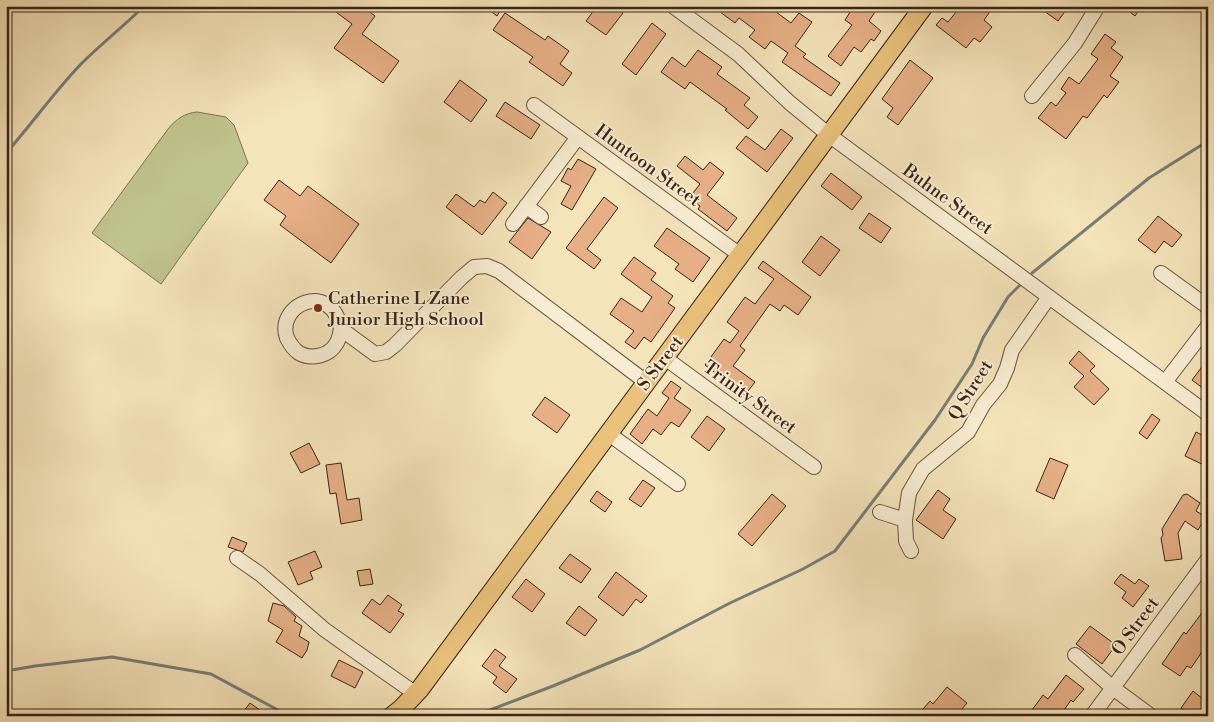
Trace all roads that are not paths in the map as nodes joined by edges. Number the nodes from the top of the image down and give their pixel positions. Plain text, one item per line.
1 (673, 6) edge
2 (924, 6) edge
3 (1098, 6) edge
4 (1032, 96) dead end
5 (534, 105) dead end
6 (829, 135) junction
7 (578, 137) junction
8 (526, 206) junction
9 (541, 217) dead end
10 (513, 224) dead end
11 (740, 255) junction
12 (1161, 273) dead end
13 (1049, 297) junction
14 (1208, 307) edge
15 (1208, 326) edge
16 (341, 329) junction
17 (665, 358) junction
18 (646, 382) junction
19 (1165, 382) junction
20 (1208, 414) edge
21 (609, 434) junction
22 (814, 467) dead end
23 (678, 484) dead end
24 (880, 512) dead end
25 (905, 520) junction
26 (911, 551) dead end
27 (237, 558) dead end
28 (1208, 559) edge
29 (1075, 655) dead end
30 (1113, 688) junction
31 (416, 694) junction
32 (392, 716) edge
33 (1092, 716) edge
34 (1151, 716) edge

1 - 6 street, Buhne Street
2 - 6 main road, S Street
3 - 4 street
5 - 7 street, Huntoon Street
6 - 11 main road, S Street
6 - 13 street, Buhne Street
7 - 8 street
7 - 11 street, Huntoon Street
8 - 9 street
8 - 10 street
11 - 17 main road, S Street
12 - 14 street
13 - 19 street, Buhne Street
13 - 25 street, Q Street
15 - 19 street
16 - 16 street
16 - 18 street
17 - 18 main road, S Street
17 - 22 street, Trinity Street
18 - 21 main road, S Street
19 - 20 street, Buhne Street
21 - 23 street
21 - 31 main road, S Street
24 - 25 street
25 - 26 street, Q Street
27 - 31 street
28 - 30 street, O Street
29 - 30 street
30 - 33 street, O Street
30 - 34 street
31 - 32 main road, S Street

